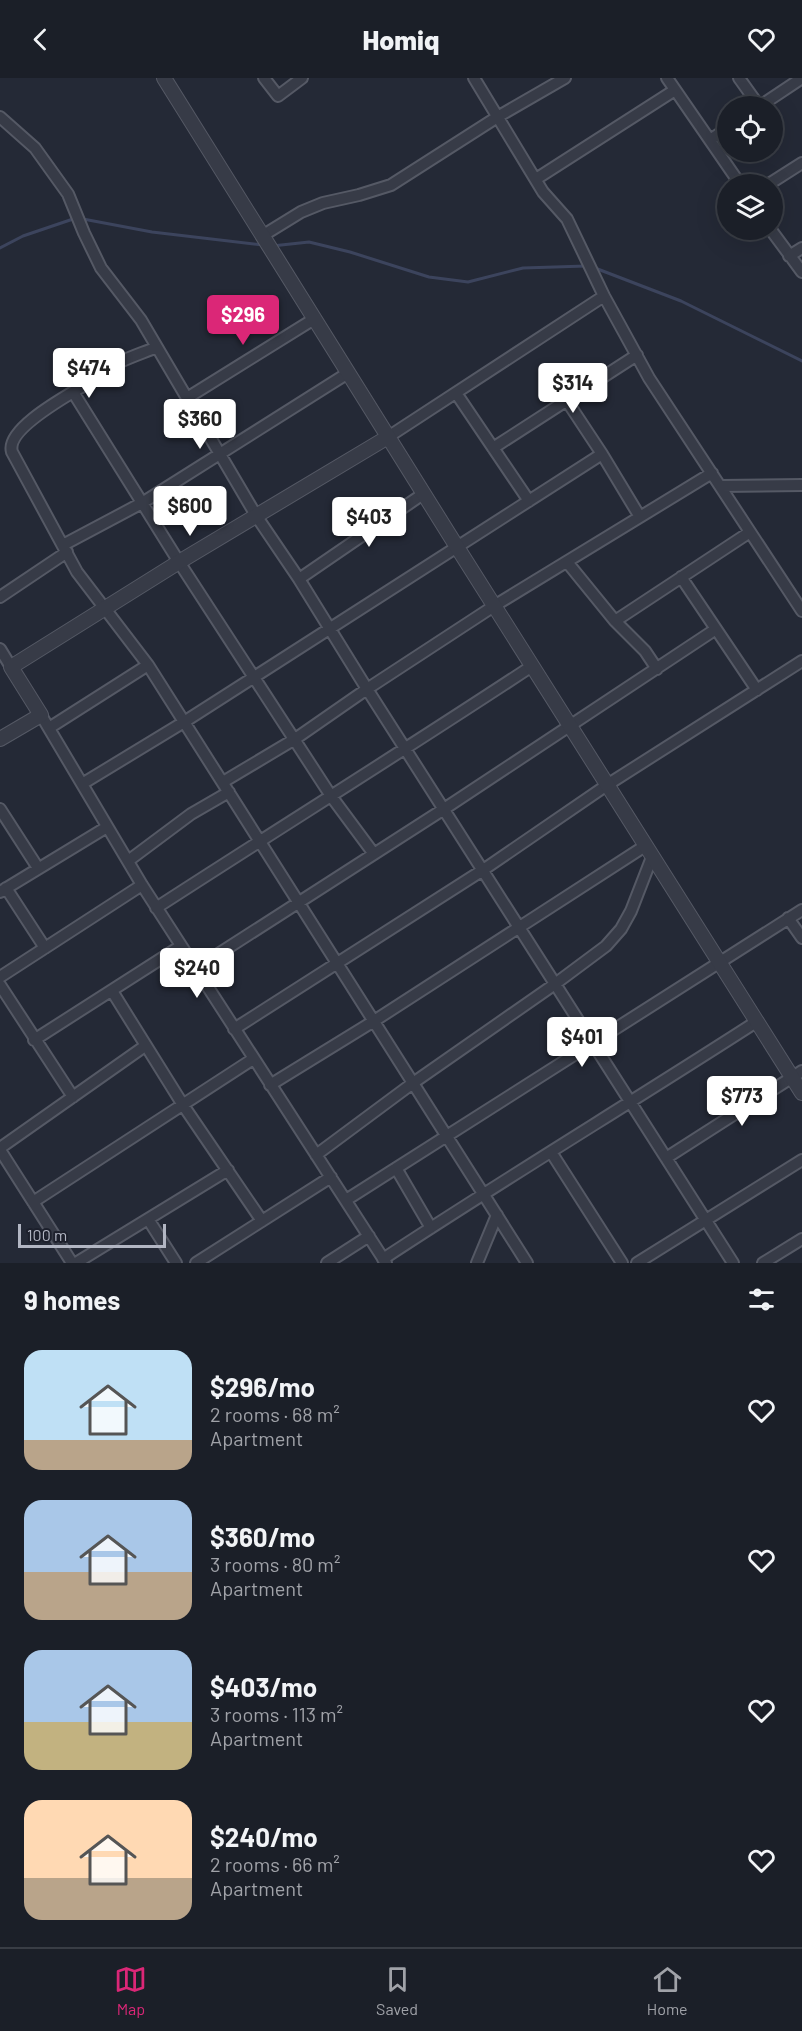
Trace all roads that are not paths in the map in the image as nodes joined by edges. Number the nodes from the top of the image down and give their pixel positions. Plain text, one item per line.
1 (164, 78) edge
2 (264, 78) edge
3 (302, 78) edge
4 (474, 78) edge
5 (565, 78) edge
6 (739, 78) edge
7 (802, 78) edge
8 (673, 82) edge
9 (752, 96) edge
10 (775, 96) edge
11 (0, 117) edge
12 (499, 117) junction
13 (717, 135) edge
14 (710, 140) junction
15 (802, 164) edge
16 (733, 174) edge
17 (783, 176) edge
18 (536, 179) junction
19 (262, 236) junction
20 (778, 240) edge
21 (802, 248) edge
22 (789, 256) junction
23 (802, 272) edge
24 (604, 296) junction
25 (314, 319) junction
26 (157, 348) junction
27 (637, 356) junction
28 (348, 373) junction
29 (73, 392) junction
30 (456, 393) junction
31 (187, 398) junction
32 (567, 401) junction
33 (388, 437) junction
34 (493, 448) junction
35 (602, 454) junction
36 (220, 455) junction
37 (712, 472) junction
38 (802, 485) edge
39 (721, 486) junction
40 (423, 494) junction
41 (529, 501) junction
42 (142, 503) junction
43 (257, 517) junction
44 (640, 517) junction
45 (750, 531) junction
46 (457, 547) junction
47 (65, 548) junction
48 (179, 562) junction
49 (567, 562) junction
50 (681, 578) junction
51 (299, 579) junction
52 (0, 597) edge
53 (494, 606) junction
54 (106, 608) junction
55 (802, 611) edge
56 (615, 621) junction
57 (330, 629) junction
58 (716, 629) junction
59 (0, 649) edge
60 (802, 661) edge
61 (148, 665) junction
62 (532, 666) junction
63 (11, 667) junction
64 (657, 669) junction
65 (255, 677) junction
66 (367, 689) junction
67 (757, 690) junction
68 (41, 715) junction
69 (184, 722) junction
70 (569, 725) junction
71 (49, 728) junction
72 (0, 739) edge
73 (295, 739) junction
74 (406, 750) junction
75 (82, 784) junction
76 (607, 786) junction
77 (226, 787) junction
78 (331, 796) junction
79 (0, 809) edge
80 (444, 809) junction
81 (107, 827) junction
82 (260, 840) junction
83 (649, 851) junction
84 (374, 854) junction
85 (128, 861) junction
86 (38, 868) junction
87 (483, 870) junction
88 (142, 885) junction
89 (3, 890) edge
90 (299, 902) junction
91 (156, 908) junction
92 (802, 910) edge
93 (788, 918) junction
94 (519, 928) junction
95 (802, 938) edge
96 (181, 946) junction
97 (45, 948) junction
98 (337, 963) junction
99 (719, 963) junction
100 (195, 969) junction
101 (0, 977) edge
102 (555, 984) junction
103 (0, 986) edge
104 (112, 991) junction
105 (374, 1021) junction
106 (756, 1022) junction
107 (234, 1029) junction
108 (34, 1040) junction
109 (593, 1044) junction
110 (144, 1046) junction
111 (253, 1059) junction
112 (797, 1074) edge
113 (413, 1083) junction
114 (270, 1085) junction
115 (802, 1093) edge
116 (73, 1097) junction
117 (631, 1103) junction
118 (183, 1105) junction
119 (446, 1136) junction
120 (0, 1149) edge
121 (551, 1152) junction
122 (316, 1155) junction
123 (666, 1158) junction
124 (802, 1160) edge
125 (396, 1168) junction
126 (228, 1170) junction
127 (331, 1177) junction
128 (483, 1194) junction
129 (346, 1200) junction
130 (33, 1202) junction
131 (497, 1215) junction
132 (148, 1219) junction
133 (705, 1220) junction
134 (262, 1221) junction
135 (431, 1228) junction
136 (369, 1236) junction
137 (802, 1239) edge
138 (385, 1261) edge
139 (74, 1263) edge
140 (176, 1263) edge
141 (196, 1263) edge
142 (327, 1263) edge
143 (477, 1263) edge
144 (527, 1263) edge
145 (622, 1263) edge
146 (637, 1263) edge
147 (733, 1263) edge
148 (763, 1263) edge

1 - 19 street
2 - 3 street
4 - 12 street
5 - 12 street
6 - 9 street
7 - 10 street
8 - 14 street
8 - 18 street
11 - 26 street
12 - 18 street
12 - 19 street
13 - 14 street
14 - 16 street
15 - 17 street
18 - 24 street
19 - 25 street
20 - 22 street
21 - 22 street
22 - 23 street
24 - 27 street
24 - 30 street
25 - 28 street
25 - 31 street
26 - 29 street
26 - 31 street
27 - 32 street
27 - 37 street
28 - 33 street
28 - 36 street
29 - 42 street
29 - 47 street
30 - 33 street
30 - 34 street
31 - 36 street
32 - 34 street
32 - 35 street
33 - 40 street
33 - 43 street
34 - 41 street
35 - 41 street
35 - 44 street
36 - 42 street
36 - 43 street
37 - 39 street
37 - 44 street
38 - 39 street
39 - 45 street
40 - 46 street
40 - 51 street
41 - 46 street
42 - 47 street
42 - 48 street
43 - 48 street
43 - 51 street
44 - 49 street
45 - 50 street
45 - 55 street
46 - 53 street
46 - 57 street
47 - 52 street
47 - 54 street
48 - 54 street
48 - 65 street
49 - 53 street
49 - 56 street
50 - 56 street
50 - 58 street
51 - 57 street
53 - 62 street
53 - 66 street
54 - 61 street
54 - 63 street
56 - 64 street
57 - 65 street
57 - 66 street
58 - 64 street
58 - 67 street
59 - 63 street
60 - 67 street
61 - 69 street
61 - 71 street
62 - 70 street
62 - 74 street
63 - 68 street
64 - 70 street
65 - 69 street
65 - 73 street
66 - 73 street
66 - 74 street
67 - 76 street
68 - 71 street
68 - 72 street
69 - 75 street
69 - 77 street
70 - 76 street
70 - 80 street
71 - 75 street
73 - 77 street
73 - 78 street
74 - 78 street
74 - 80 street
75 - 81 street
76 - 83 street
76 - 87 street
77 - 82 street
77 - 85 street
78 - 82 street
78 - 84 street
79 - 86 street
80 - 84 street
80 - 87 street
81 - 85 street
81 - 86 street
82 - 90 street
82 - 91 street
83 - 94 street
83 - 99 street
83 - 102 street
84 - 90 street
85 - 88 street
86 - 89 street
87 - 94 street
87 - 98 street
88 - 91 street
88 - 97 street
89 - 97 street
90 - 98 street
90 - 100 street
91 - 96 street
92 - 93 street
93 - 95 street
93 - 99 street
94 - 102 street
94 - 105 street
96 - 100 street
96 - 104 street
97 - 101 street
98 - 105 street
98 - 107 street
99 - 106 street
99 - 109 street
100 - 107 street
102 - 109 street
102 - 113 street
103 - 108 street
104 - 108 street
104 - 110 street
105 - 113 street
105 - 114 street
106 - 112 street
106 - 117 street
107 - 111 street
108 - 116 street
109 - 117 street
109 - 119 street
110 - 116 street
110 - 118 street
111 - 114 street
111 - 118 street
112 - 115 street
112 - 123 street
113 - 119 street
113 - 122 street
114 - 122 street
116 - 120 street
117 - 121 street
117 - 123 street
118 - 126 street
118 - 130 street
119 - 125 street
119 - 128 street
120 - 130 street
121 - 128 street
121 - 145 street
122 - 127 street
123 - 133 street
124 - 133 street
125 - 129 street
125 - 135 street
126 - 132 street
126 - 134 street
127 - 129 street
127 - 134 street
128 - 131 street
128 - 135 street
129 - 136 street
130 - 139 street
131 - 143 street
131 - 144 street
132 - 139 street
132 - 140 street
133 - 146 street
133 - 147 street
134 - 141 street
135 - 138 street
136 - 138 street
136 - 142 street
137 - 148 street

